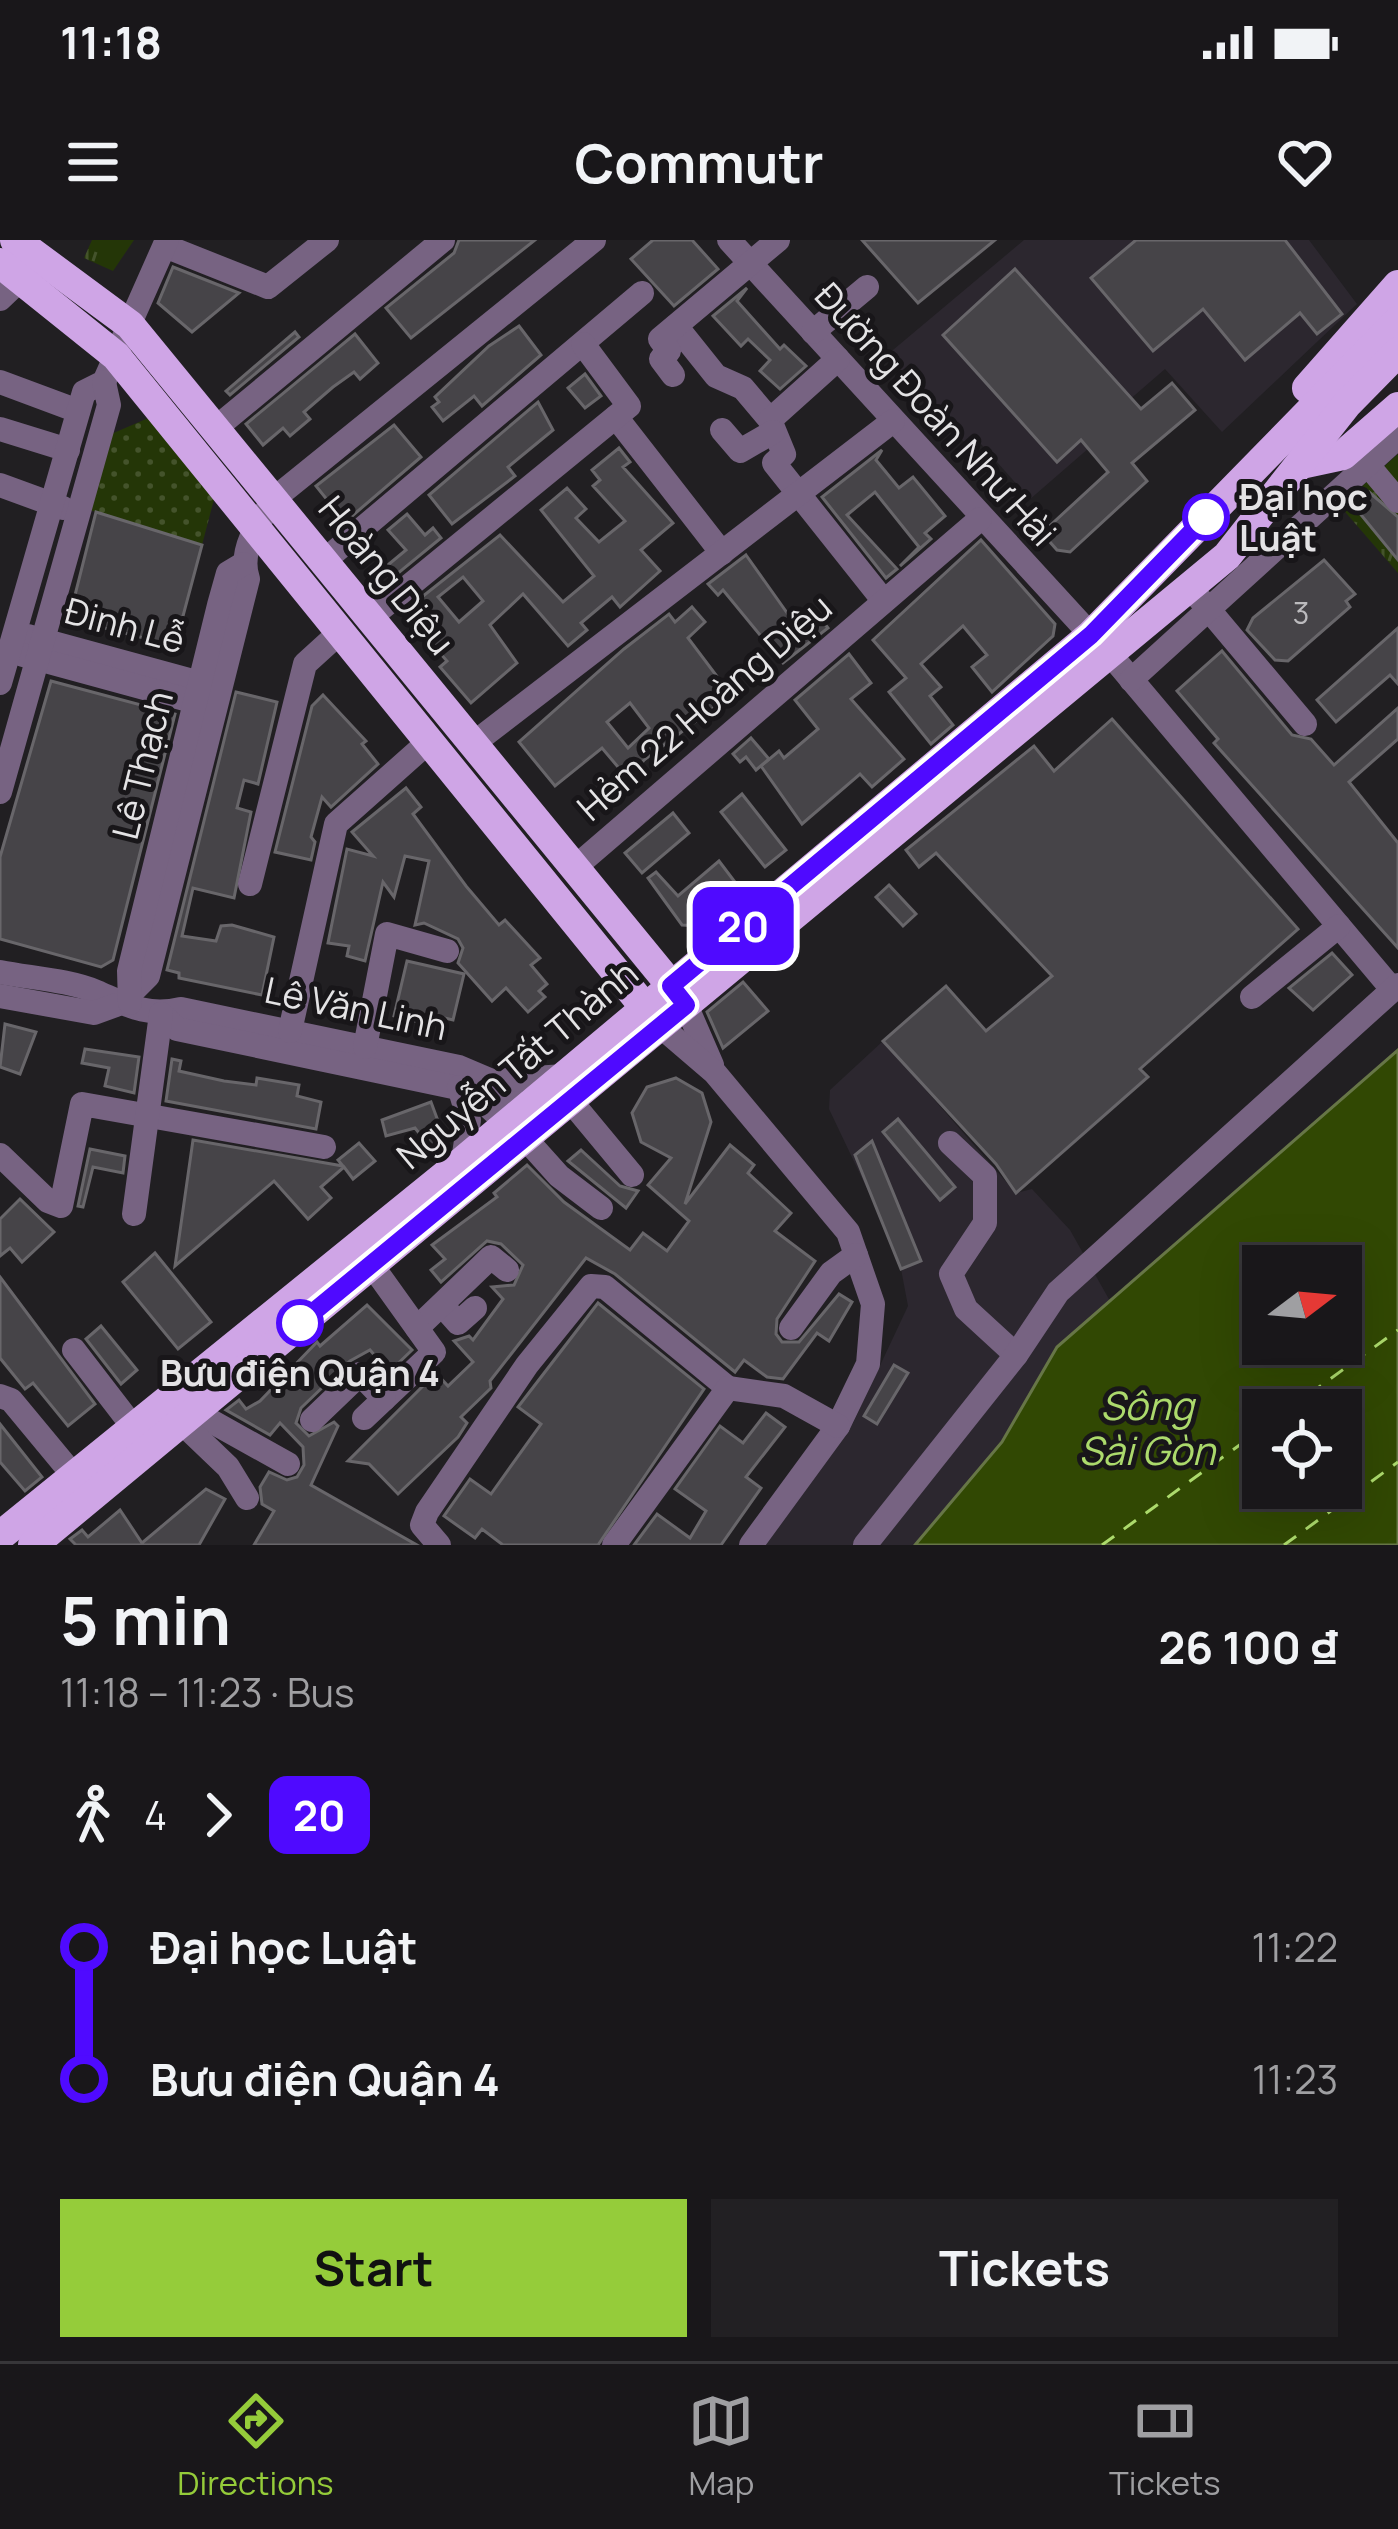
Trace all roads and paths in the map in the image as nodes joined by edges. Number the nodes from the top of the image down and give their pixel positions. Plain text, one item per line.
1 (327, 240) edge
2 (443, 240) edge
3 (593, 240) edge
4 (730, 240) edge
5 (778, 240) edge
6 (166, 243) edge
7 (13, 261) edge
8 (751, 263) junction
9 (1398, 285) edge
10 (866, 287) dead end
11 (1398, 321) edge
12 (130, 325) junction
13 (673, 328) junction
14 (813, 332) junction
15 (583, 344) junction
16 (1398, 352) edge
17 (838, 359) junction
18 (110, 369) junction
19 (674, 375) dead end
20 (0, 382) edge
21 (1339, 396) junction
22 (1398, 407) edge
23 (78, 411) junction
24 (623, 412) junction
25 (893, 421) junction
26 (1297, 423) junction
27 (772, 426) junction
28 (217, 428) junction
29 (0, 429) edge
30 (722, 430) dead end
31 (1398, 437) edge
32 (68, 450) junction
33 (1301, 464) junction
34 (1367, 464) junction
35 (0, 485) edge
36 (274, 497) junction
37 (796, 497) junction
38 (1398, 501) edge
39 (65, 509) junction
40 (980, 519) junction
41 (257, 524) junction
42 (722, 553) junction
43 (325, 560) junction
44 (1200, 598) junction
45 (883, 600) junction
46 (371, 617) junction
47 (338, 634) junction
48 (16, 642) edge
49 (1100, 644) junction
50 (1131, 680) junction
51 (0, 683) edge
52 (206, 695) junction
53 (1305, 724) dead end
54 (474, 743) junction
55 (426, 744) junction
56 (0, 792) edge
57 (573, 868) junction
58 (250, 884) dead end
59 (1339, 926) junction
60 (447, 951) dead end
61 (0, 972) edge
62 (1395, 987) edge
63 (0, 995) edge
64 (679, 996) junction
65 (1252, 997) dead end
66 (126, 1002) junction
67 (161, 1014) junction
68 (652, 1016) junction
69 (290, 1031) junction
70 (365, 1047) junction
71 (716, 1073) junction
72 (492, 1081) junction
73 (459, 1087) junction
74 (567, 1088) junction
75 (146, 1118) junction
76 (519, 1123) junction
77 (950, 1142) dead end
78 (324, 1147) dead end
79 (0, 1155) edge
80 (464, 1160) junction
81 (632, 1175) dead end
82 (601, 1208) dead end
83 (134, 1214) dead end
84 (856, 1255) junction
85 (371, 1264) junction
86 (507, 1270) dead end
87 (442, 1305) junction
88 (475, 1308) dead end
89 (417, 1328) junction
90 (791, 1328) dead end
91 (74, 1350) dead end
92 (1016, 1355) junction
93 (728, 1388) junction
94 (6, 1398) edge
95 (384, 1399) junction
96 (187, 1417) junction
97 (364, 1418) dead end
98 (312, 1420) dead end
99 (838, 1426) junction
100 (134, 1428) junction
101 (288, 1464) dead end
102 (74, 1476) junction
103 (247, 1498) dead end
104 (0, 1536) edge
105 (33, 1545) edge
106 (439, 1545) edge
107 (614, 1545) edge
108 (751, 1545) edge
109 (865, 1545) edge

1 - 6 street
2 - 28 street
3 - 36 street, Lê Thạch
4 - 8 street, Đường Đoàn Như Hài
5 - 8 street
6 - 12 street
7 - 12 main road, Hoàng Diệu
7 - 18 main road, Hoàng Diệu
8 - 13 street
8 - 14 street, Đường Đoàn Như Hài
9 - 26 main road
10 - 14 street
11 - 21 main road
12 - 18 street
12 - 28 main road, Hoàng Diệu
13 - 15 street
13 - 19 street
13 - 27 street
14 - 17 street, Đường Đoàn Như Hài
15 - 24 street
15 - 43 street
16 - 21 main road
17 - 25 street, Đường Đoàn Như Hài
17 - 27 street
18 - 23 street
18 - 39 street
18 - 41 main road, Hoàng Diệu
20 - 23 street
21 - 26 main road, Nguyễn Tất Thành
21 - 33 main road, Nguyễn Tất Thành
22 - 33 main road
23 - 32 street
24 - 42 street
24 - 46 street
25 - 37 street
25 - 40 street, Đường Đoàn Như Hài
26 - 49 main road, Nguyễn Tất Thành
27 - 30 street
27 - 37 street
28 - 36 main road, Hoàng Diệu
29 - 32 street
31 - 34 street
32 - 39 street
33 - 44 main road, Nguyễn Tất Thành
34 - 38 street
34 - 44 street
35 - 39 street
36 - 41 street, Lê Thạch
36 - 43 main road, Hoàng Diệu
37 - 42 street
37 - 45 street
39 - 48 street
40 - 45 street, Hẻm 22 Hoàng Diệu
40 - 49 street, Đường Đoàn Như Hài
41 - 47 main road, Hoàng Diệu
41 - 52 street, Lê Thạch
42 - 54 street
43 - 46 main road, Hoàng Diệu
44 - 49 main road, Nguyễn Tất Thành
44 - 50 street
44 - 53 street
45 - 57 street, Hẻm 22 Hoàng Diệu
46 - 54 main road, Hoàng Diệu
47 - 55 main road, Hoàng Diệu
47 - 58 street
48 - 51 street
48 - 52 street, Ðinh Lễ
48 - 56 street
49 - 50 street, Đường Đoàn Như Hài
49 - 64 main road, Nguyễn Tất Thành
50 - 59 street, Đường Đoàn Như Hài
52 - 66 street, Lê Thạch
54 - 57 main road, Hoàng Diệu
55 - 68 main road, Hoàng Diệu
55 - 69 street
57 - 64 main road, Hoàng Diệu
59 - 62 street, Đường Đoàn Như Hài
59 - 65 street
60 - 70 street
61 - 66 street, Lê Văn Linh
62 - 92 street
63 - 66 street, Lê Văn Linh
64 - 68 main road, Nguyễn Tất Thành
64 - 71 street, Hoàng Diệu
66 - 67 street, Lê Văn Linh
67 - 69 street, Lê Văn Linh
67 - 73 street, Lê Văn Linh
67 - 75 street
68 - 71 street, Hoàng Diệu
68 - 74 main road, Nguyễn Tất Thành
69 - 70 street, Lê Văn Linh
70 - 72 street, Lê Văn Linh
71 - 84 street, Hoàng Diệu
72 - 74 street
72 - 76 street, Lê Văn Linh
73 - 76 street, Lê Văn Linh
73 - 80 street
74 - 76 main road, Nguyễn Tất Thành
74 - 81 street
75 - 78 street
75 - 79 street
75 - 83 street
76 - 80 main road, Nguyễn Tất Thành
76 - 82 street
76 - 85 main road, Nguyễn Tất Thành
77 - 92 street
80 - 100 main road, Nguyễn Tất Thành
84 - 90 street
84 - 99 street, Hoàng Diệu
85 - 89 street
85 - 96 main road, Nguyễn Tất Thành
86 - 87 street
87 - 88 street
87 - 89 street
89 - 95 street
91 - 100 street
92 - 109 street
93 - 99 street
93 - 106 street
93 - 107 street
94 - 102 street
95 - 97 street
95 - 98 street
96 - 101 street
96 - 103 street
96 - 105 main road, Nguyễn Tất Thành
99 - 108 street, Hoàng Diệu
100 - 102 main road, Nguyễn Tất Thành
102 - 104 main road, Nguyễn Tất Thành

